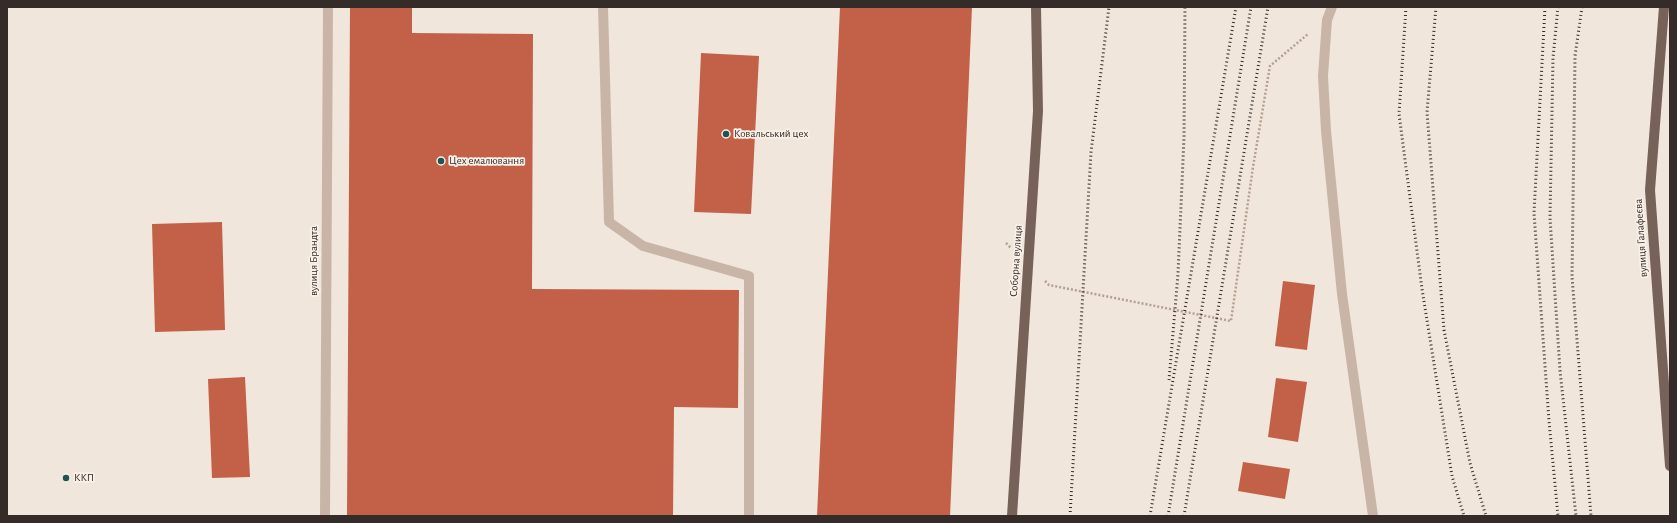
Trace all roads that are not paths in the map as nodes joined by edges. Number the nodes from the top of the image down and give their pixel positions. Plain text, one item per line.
1 (328, 7) edge
2 (603, 7) edge
3 (1036, 7) edge
4 (1332, 7) edge
5 (1664, 7) edge
6 (1670, 462) edge
7 (324, 516) edge
8 (750, 516) edge
9 (1012, 516) edge
10 (1374, 516) edge

1 - 7 street, вулиця Брандта
2 - 8 street
3 - 9 main road, Соборна вулиця
4 - 10 street
5 - 6 main road, вулиця Галафеєва

